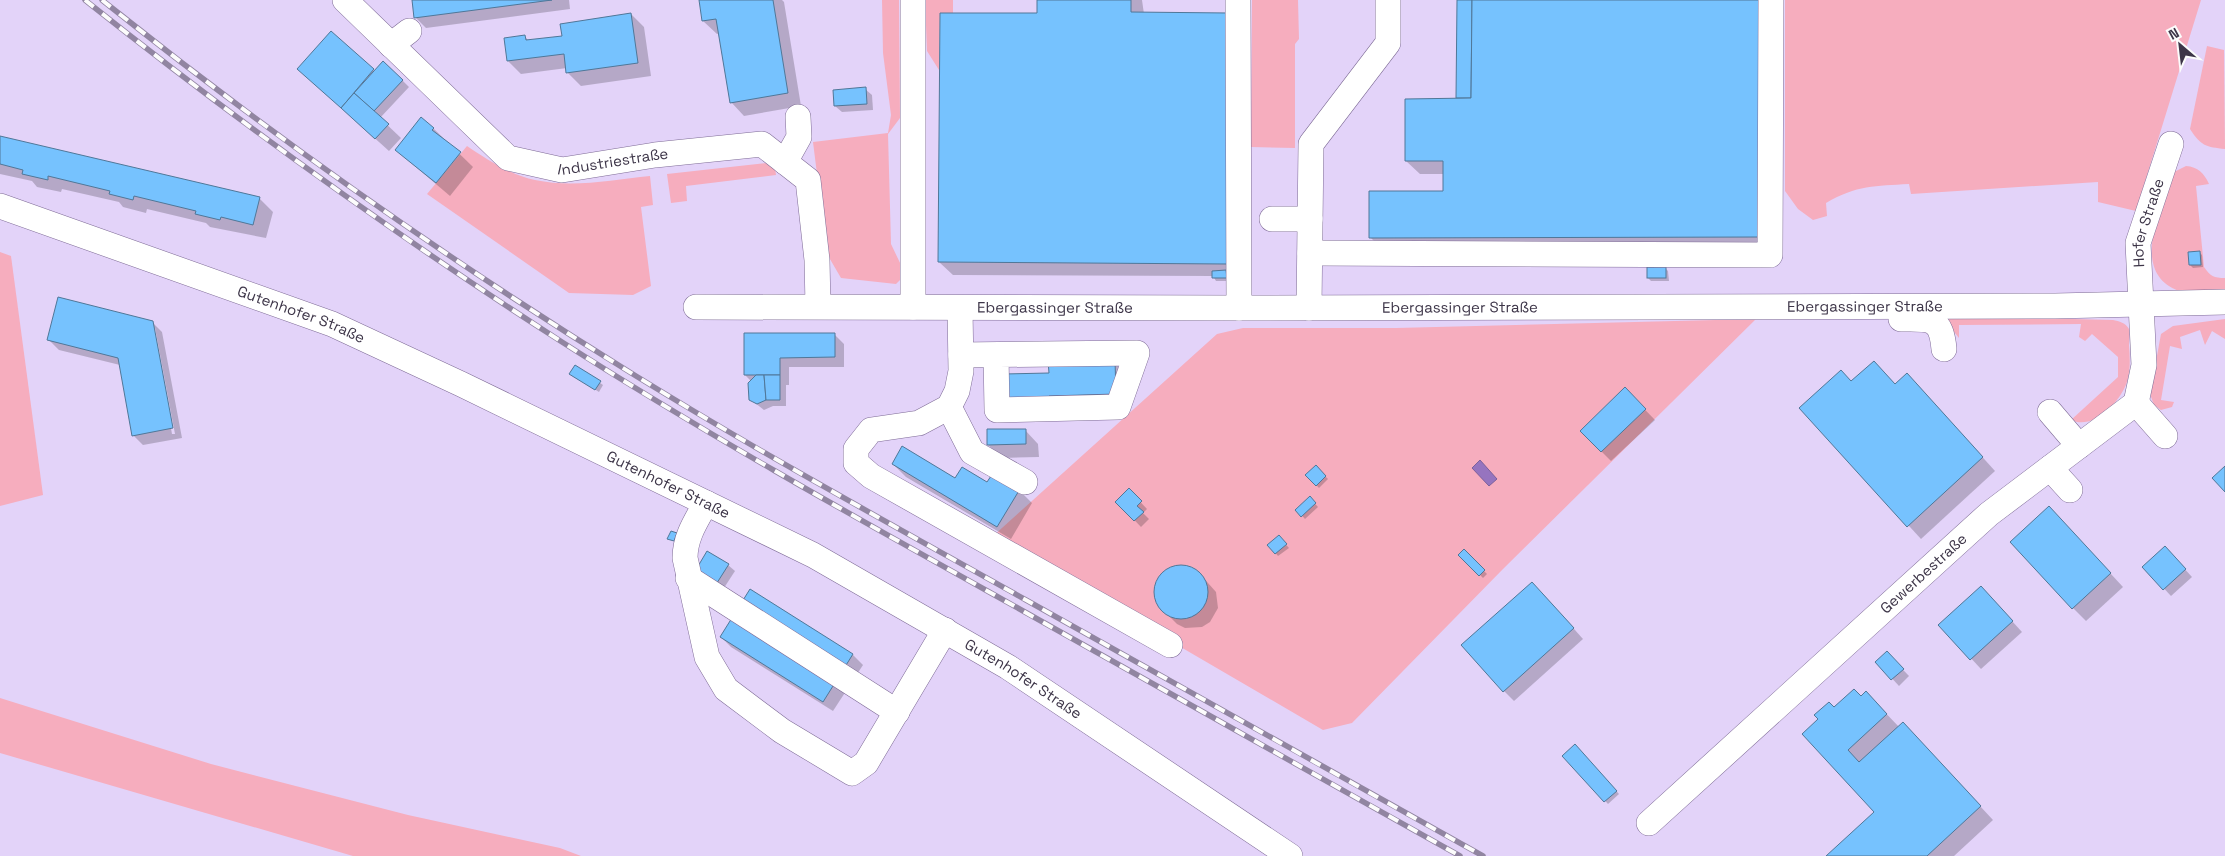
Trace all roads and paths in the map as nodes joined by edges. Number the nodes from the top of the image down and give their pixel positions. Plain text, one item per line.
1 (344, 0) edge
2 (913, 0) edge
3 (1238, 0) edge
4 (1388, 0) edge
5 (1771, 0) edge
6 (798, 117) dead end
7 (2171, 144) dead end
8 (785, 162) junction
9 (0, 206) edge
10 (1272, 218) dead end
11 (1310, 219) junction
12 (1310, 254) junction
13 (2225, 302) edge
14 (2142, 304) junction
15 (1814, 305) junction
16 (818, 306) junction
17 (696, 307) dead end
18 (913, 307) junction
19 (960, 308) junction
20 (1239, 308) junction
21 (1309, 308) junction
22 (1944, 349) dead end
23 (961, 355) junction
24 (996, 355) junction
25 (2136, 403) junction
26 (949, 407) junction
27 (2050, 412) dead end
28 (2166, 436) dead end
29 (2079, 446) junction
30 (2050, 468) junction
31 (1025, 482) dead end
32 (2070, 490) dead end
33 (706, 503) junction
34 (688, 578) junction
35 (945, 630) junction
36 (1170, 645) dead end
37 (897, 712) junction
38 (1649, 823) dead end
39 (1290, 856) edge

1 - 8 street, Industriestraße
2 - 18 street
3 - 20 street
4 - 11 street
5 - 12 street
6 - 8 street
7 - 14 street, Hofer Straße
8 - 16 street, Industriestraße
9 - 33 street, Gutenhofer Straße
10 - 11 street
11 - 12 street
12 - 21 street
13 - 14 street, Ebergassinger Straße
14 - 15 street, Ebergassinger Straße
14 - 25 street
15 - 21 street, Ebergassinger Straße
15 - 22 street
16 - 17 street, Ebergassinger Straße
16 - 18 street, Ebergassinger Straße
18 - 19 street, Ebergassinger Straße
19 - 20 street, Ebergassinger Straße
19 - 23 street
20 - 21 street, Ebergassinger Straße
23 - 24 street
23 - 26 street
24 - 24 street
25 - 28 street
25 - 29 street, Gewerbestraße
26 - 31 street
26 - 36 street
27 - 29 street
29 - 30 street, Gewerbestraße
30 - 32 street
30 - 38 street, Gewerbestraße
33 - 34 street
33 - 35 street, Gutenhofer Straße
34 - 37 street
34 - 37 street
35 - 37 street
35 - 39 street, Gutenhofer Straße

